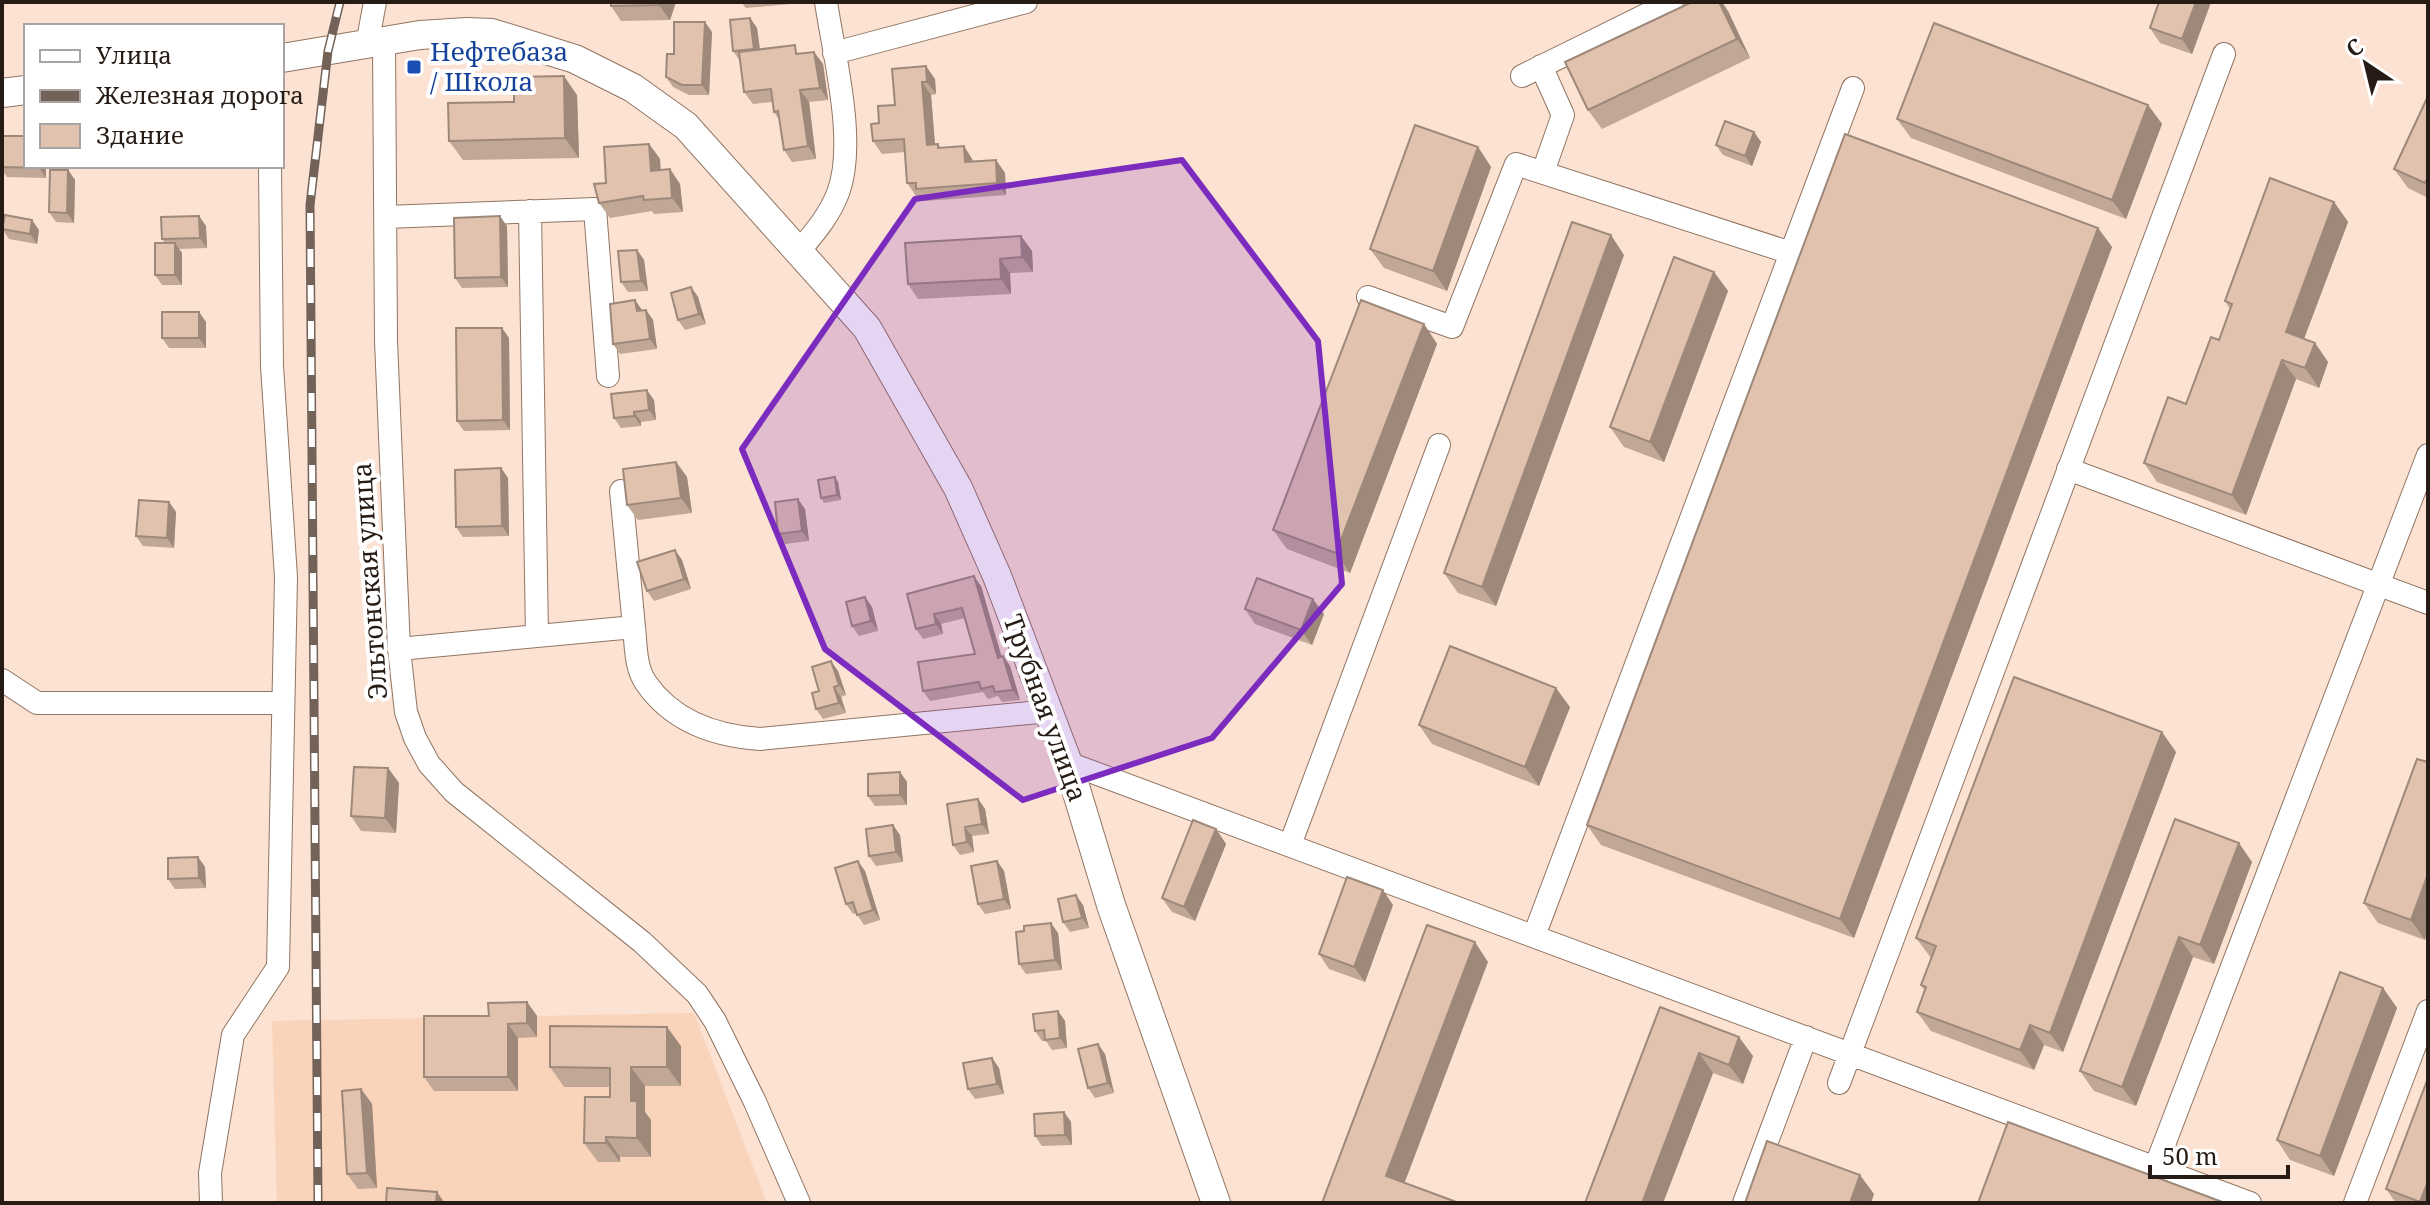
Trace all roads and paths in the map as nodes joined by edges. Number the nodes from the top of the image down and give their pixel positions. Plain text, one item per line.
1 (375, 2) edge
2 (826, 2) edge
3 (1026, 2) edge
4 (1672, 2) edge
5 (376, 44) junction
6 (834, 53) junction
7 (2224, 54) dead end
8 (284, 58) edge
9 (1853, 88) dead end
10 (24, 90) edge
11 (2, 93) edge
12 (270, 168) edge
13 (1543, 172) junction
14 (530, 211) junction
15 (386, 217) junction
16 (800, 250) junction
17 (1791, 253) junction
18 (1368, 297) dead end
19 (608, 376) dead end
20 (1439, 445) dead end
21 (2428, 455) edge
22 (2068, 469) junction
23 (621, 491) edge
24 (2379, 585) junction
25 (2428, 603) edge
26 (634, 627) junction
27 (537, 636) junction
28 (399, 649) junction
29 (2, 680) edge
30 (283, 703) junction
31 (1049, 711) junction
32 (1068, 763) junction
33 (1290, 845) junction
34 (1534, 936) junction
35 (2428, 1011) edge
36 (1806, 1037) junction
37 (1850, 1054) junction
38 (1839, 1083) dead end
39 (2155, 1168) junction
40 (211, 1203) edge
41 (799, 1203) edge
42 (1216, 1203) edge
43 (1744, 1203) edge
44 (2250, 1203) edge
45 (2355, 1203) edge

1 - 5 street, Эльтонская улица
2 - 6 street
3 - 6 street
4 - 13 street
5 - 8 main road, Трубная улица
5 - 15 street, Эльтонская улица
5 - 16 main road, Трубная улица
6 - 16 street
7 - 22 street
9 - 17 street
10 - 11 main road
12 - 30 street
13 - 17 street
13 - 18 street
14 - 15 street
14 - 19 street
14 - 27 street
15 - 28 street, Эльтонская улица
16 - 31 main road, Трубная улица
17 - 34 street
20 - 33 street
21 - 24 street
22 - 24 street
22 - 37 street
23 - 26 street
24 - 25 street
24 - 39 street
26 - 27 street
26 - 31 street
27 - 28 street
28 - 41 street, Эльтонская улица
29 - 30 street
30 - 40 street
31 - 32 main road, Трубная улица
32 - 33 street
32 - 42 main road, Трубная улица
33 - 34 street
34 - 36 street
35 - 45 street
36 - 37 street
36 - 43 street
37 - 38 street
37 - 39 street
39 - 44 street

